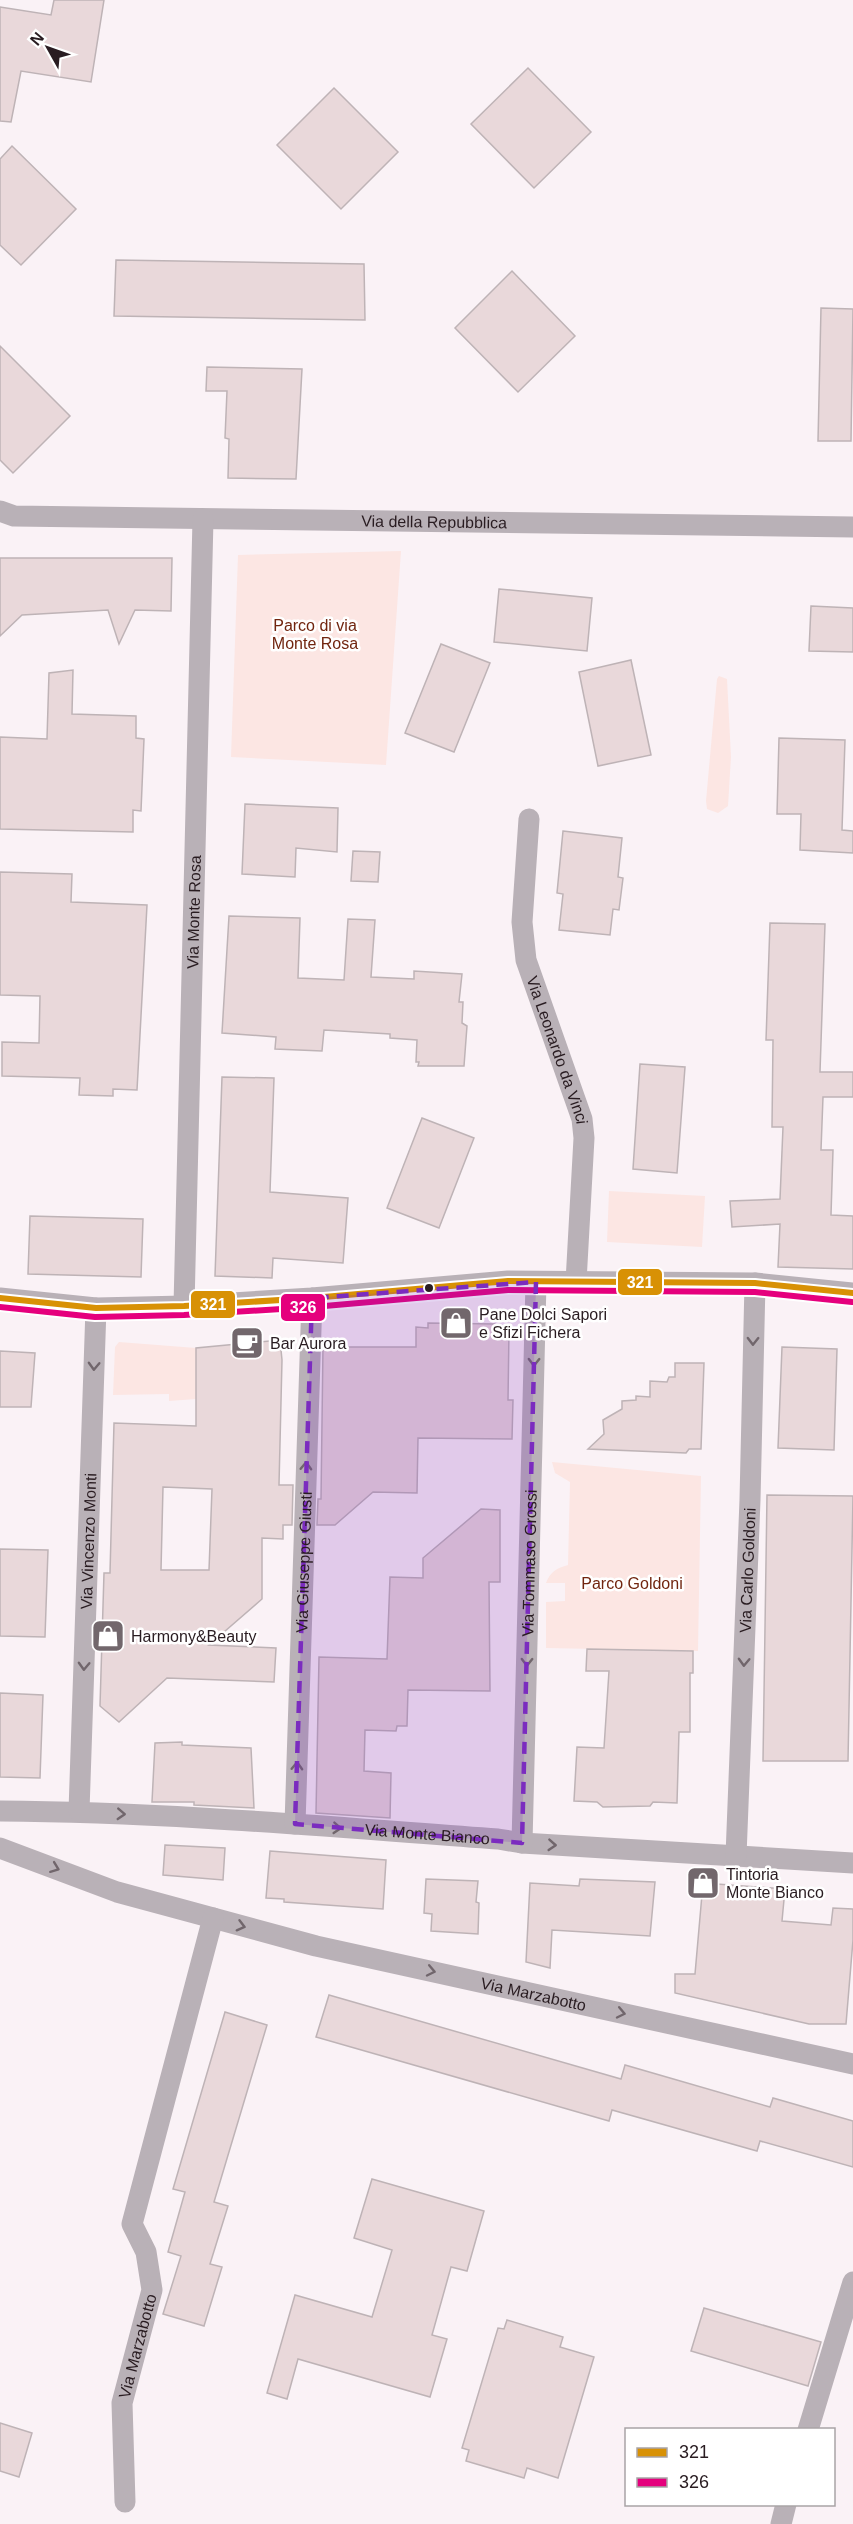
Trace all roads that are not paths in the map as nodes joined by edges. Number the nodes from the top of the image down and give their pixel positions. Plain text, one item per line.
1 (5, 516) edge
2 (203, 519) junction
3 (853, 527) edge
4 (529, 819) dead end
5 (536, 1282) junction
6 (576, 1282) junction
7 (754, 1283) junction
8 (853, 1293) edge
9 (0, 1298) edge
10 (312, 1298) junction
11 (184, 1306) junction
12 (96, 1308) junction
13 (0, 1811) edge
14 (79, 1811) junction
15 (295, 1824) junction
16 (522, 1843) junction
17 (0, 1848) edge
18 (736, 1856) junction
19 (853, 1863) edge
20 (213, 1918) junction
21 (853, 2064) edge
22 (853, 2282) edge
23 (809, 2428) edge
24 (125, 2502) dead end
25 (786, 2506) edge
26 (780, 2524) edge

1 - 2 street, Via della Repubblica
2 - 3 street, Via della Repubblica
2 - 11 street, Via Monte Rosa
4 - 6 street, Via Leonardo da Vinci
5 - 6 street
5 - 10 street
5 -> 16 street, Via Tommaso Grossi
6 - 7 street
7 - 8 street
7 -> 18 street, Via Carlo Goldoni
9 - 12 street
10 - 11 street
15 -> 10 street, Via Giuseppe Giusti
11 - 12 street
12 -> 14 street, Via Vincenzo Monti
13 - 14 street, Via Monte Bianco
14 -> 15 street, Via Monte Bianco
15 -> 16 street, Via Monte Bianco
16 -> 18 street, Via Monte Bianco
17 -> 20 street, Via Marzabotto
18 - 19 street, Via Monte Bianco
20 -> 21 street, Via Marzabotto
20 - 24 street, Via Marzabotto
22 - 23 street
25 - 26 street

